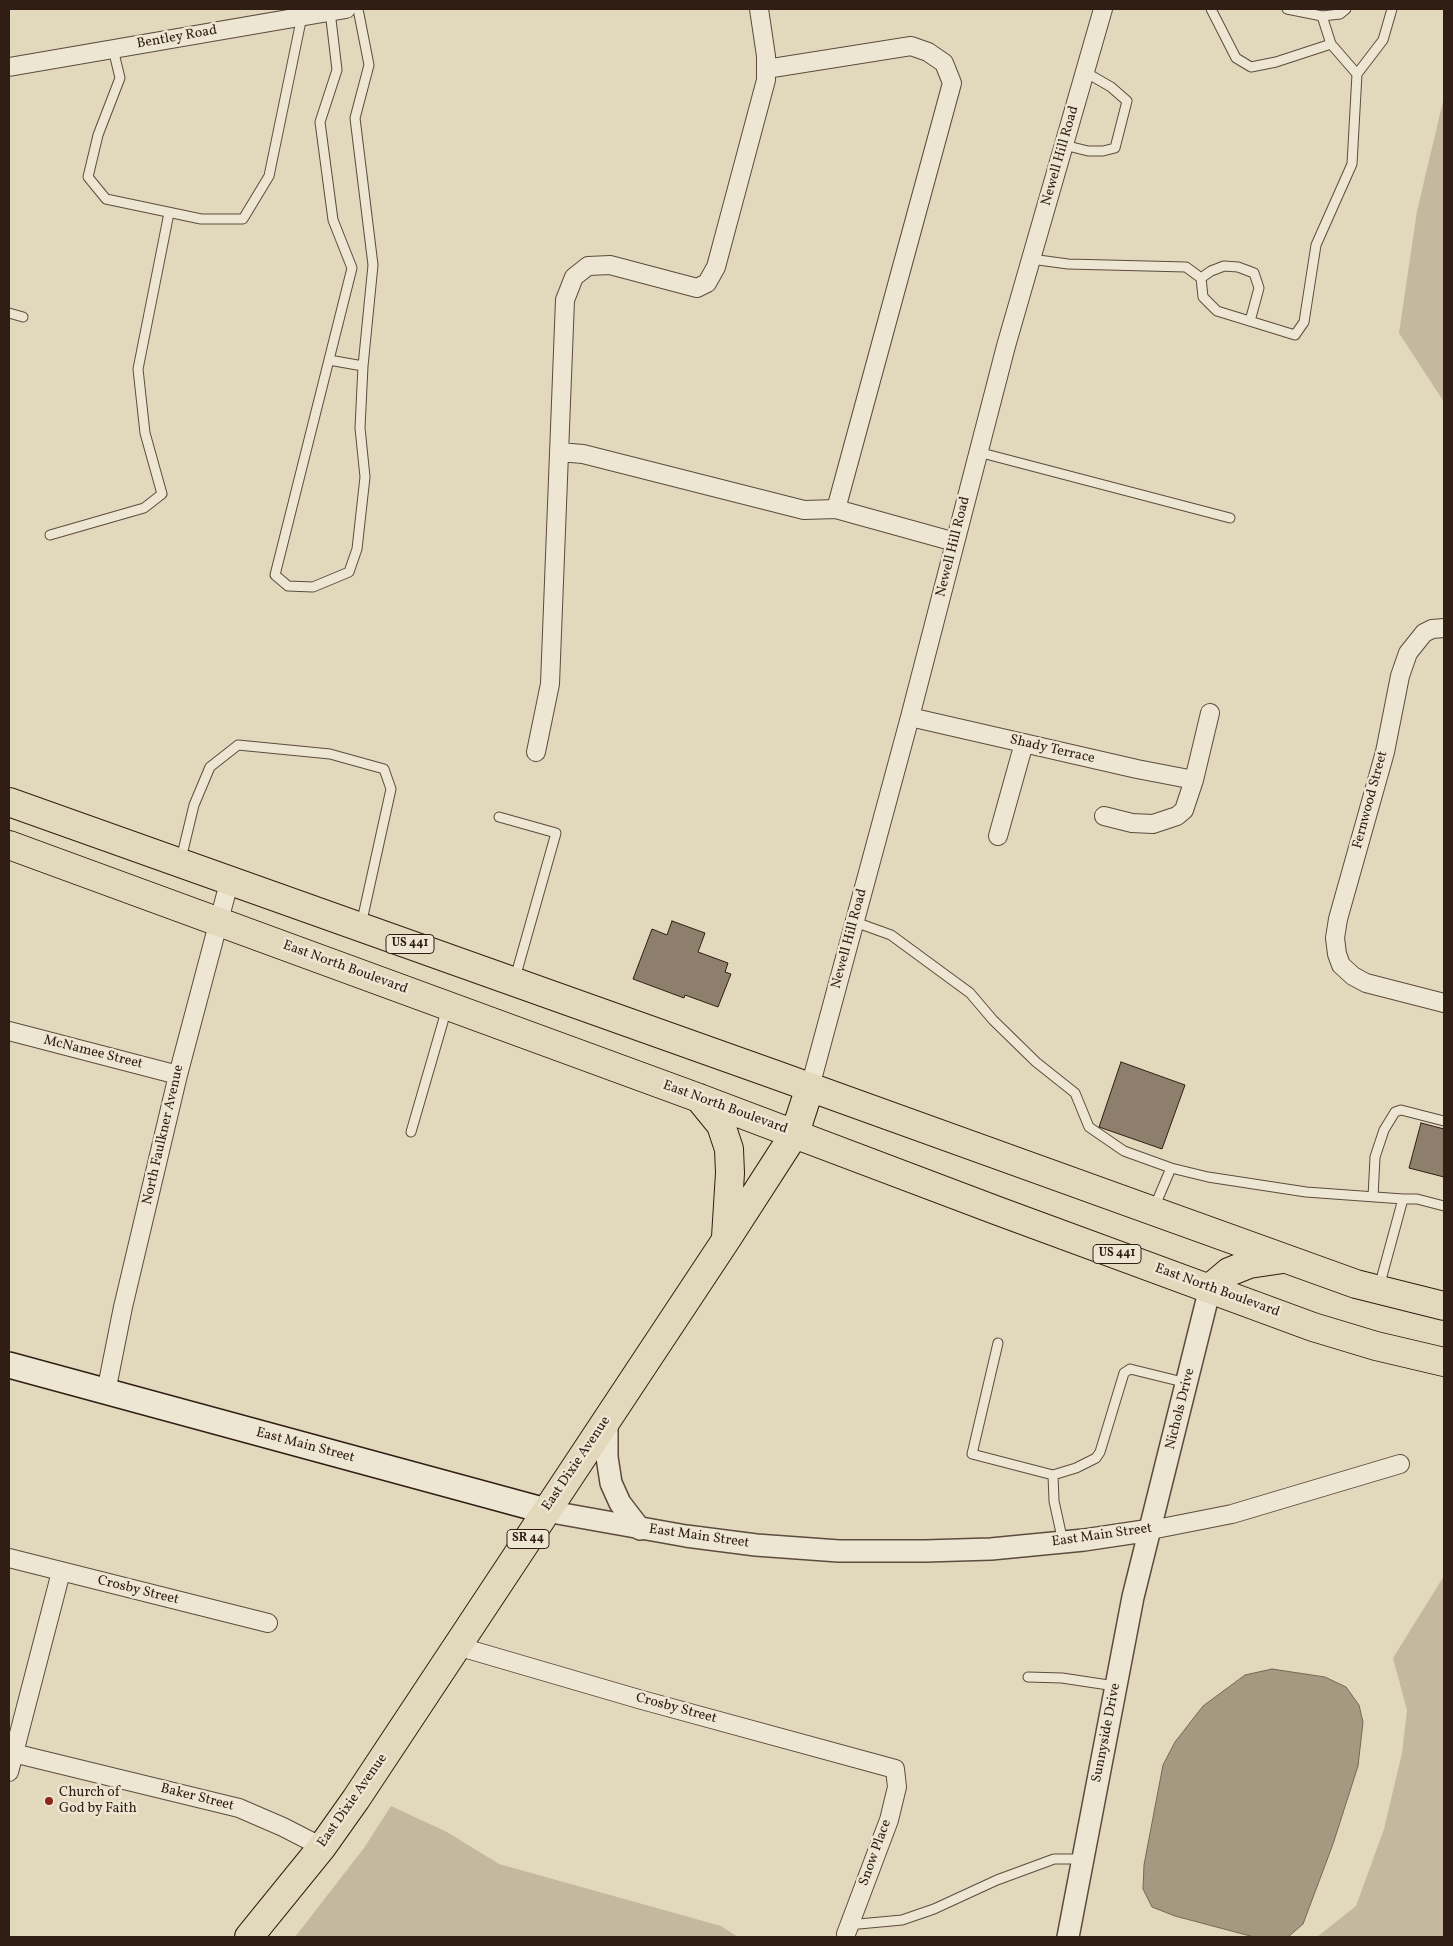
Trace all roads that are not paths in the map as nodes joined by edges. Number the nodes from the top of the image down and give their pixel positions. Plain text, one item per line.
1 (358, 9) edge
2 (759, 9) edge
3 (1103, 9) edge
4 (1212, 9) edge
5 (1288, 9) edge
6 (1346, 9) edge
7 (1392, 9) edge
8 (338, 10) edge
9 (302, 12) edge
10 (1322, 16) junction
11 (1331, 44) junction
12 (113, 49) junction
13 (9, 67) edge
14 (766, 69) junction
15 (1085, 72) junction
16 (1357, 74) junction
17 (1064, 145) junction
18 (169, 213) junction
19 (1031, 259) junction
20 (1201, 278) junction
21 (9, 313) edge
22 (23, 316) dead end
23 (1250, 321) junction
24 (329, 360) junction
25 (363, 366) junction
26 (559, 452) junction
27 (978, 452) junction
28 (836, 510) junction
29 (1230, 518) dead end
30 (50, 535) dead end
31 (955, 542) junction
32 (1444, 628) edge
33 (1210, 713) dead end
34 (910, 718) junction
35 (1024, 743) junction
36 (536, 752) dead end
37 (1194, 780) junction
38 (9, 802) edge
39 (1104, 816) dead end
40 (499, 817) dead end
41 (998, 836) dead end
42 (9, 845) edge
43 (181, 862) junction
44 (230, 879) junction
45 (217, 921) junction
46 (854, 922) junction
47 (361, 926) junction
48 (514, 981) junction
49 (1444, 1003) edge
50 (448, 1005) junction
51 (9, 1031) edge
52 (178, 1074) junction
53 (810, 1087) junction
54 (699, 1098) junction
55 (1444, 1121) edge
56 (411, 1132) dead end
57 (795, 1134) junction
58 (1171, 1168) junction
59 (1373, 1196) junction
60 (1403, 1198) junction
61 (1444, 1206) edge
62 (1154, 1211) junction
63 (726, 1240) junction
64 (1287, 1259) junction
65 (1210, 1288) junction
66 (1378, 1290) junction
67 (1444, 1306) edge
68 (998, 1343) dead end
69 (1444, 1362) edge
70 (9, 1365) edge
71 (1187, 1383) junction
72 (106, 1392) junction
73 (607, 1420) junction
74 (1400, 1464) dead end
75 (1053, 1475) junction
76 (546, 1511) junction
77 (640, 1529) junction
78 (1151, 1530) junction
79 (1064, 1542) junction
80 (9, 1558) edge
81 (61, 1572) junction
82 (268, 1623) dead end
83 (457, 1646) junction
84 (1028, 1677) dead end
85 (1116, 1686) junction
86 (11, 1753) edge
87 (895, 1769) joint
88 (9, 1772) edge
89 (322, 1847) junction
90 (1082, 1859) junction
91 (847, 1930) joint
92 (249, 1937) edge
93 (1068, 1937) edge

1 - 25 lane
2 - 14 street
3 - 15 street, Newell Hill Road
4 - 11 lane
5 - 10 lane
6 - 10 lane
7 - 16 lane
8 - 9 street, Bentley Road
8 - 24 lane
9 - 12 street, Bentley Road
9 - 18 lane
10 - 11 lane
11 - 16 lane
12 - 13 street, Bentley Road
12 - 18 lane
14 - 26 street
14 - 28 street
15 - 17 street, Newell Hill Road
15 - 17 lane
16 - 23 lane
17 - 19 street, Newell Hill Road
18 - 30 lane
19 - 20 lane
19 - 27 street, Newell Hill Road
20 - 23 lane
20 - 23 lane
21 - 22 lane
24 - 25 lane
24 - 25 lane
26 - 28 street
26 - 36 street
27 - 29 lane
27 - 31 street, Newell Hill Road
28 - 31 street
31 - 34 street, Newell Hill Road
32 - 49 street, Fernwood Street
33 - 37 street
34 - 35 street, Shady Terrace
34 - 46 street, Newell Hill Road
35 - 37 street, Shady Terrace
35 - 41 street
37 - 39 street
38 - 43 main road, US 441
40 - 48 lane
42 - 45 main road, East North Boulevard / US 441
43 - 44 main road, US 441
43 - 47 lane
44 - 45 street, North Faulkner Avenue
44 - 47 main road, US 441
45 - 50 main road, East North Boulevard / US 441
45 - 52 street, North Faulkner Avenue
46 - 53 street, Newell Hill Road
46 - 58 lane
47 - 48 main road, US 441
48 - 53 main road, US 441
50 - 54 main road, East North Boulevard / US 441
50 - 56 lane
51 - 52 street, McNamee Street
52 - 72 street, North Faulkner Avenue
53 - 57 main road, SR 44
53 - 62 main road, US 441
54 - 57 main road, East North Boulevard / US 441
54 - 63 main road
55 - 59 lane
57 - 63 main road, East Dixie Avenue / SR 44
57 - 65 main road, East North Boulevard / US 441
58 - 59 lane
58 - 62 lane
59 - 60 lane
60 - 61 lane
60 - 66 lane
62 - 64 main road, US 441
63 - 73 main road, East Dixie Avenue / SR 44
64 - 65 main road
64 - 66 main road, US 441
65 - 69 main road, East North Boulevard / US 441
65 - 71 street, Nichols Drive
66 - 67 main road, US 441
68 - 75 lane
70 - 72 main road, East Main Street
71 - 75 lane
71 - 78 street, Nichols Drive
72 - 76 main road, East Main Street
73 - 76 main road, East Dixie Avenue / SR 44
73 - 77 street
74 - 78 street, East Main Street
75 - 79 lane
76 - 77 street, East Main Street
76 - 83 main road, East Dixie Avenue / SR 44
77 - 79 street, East Main Street
78 - 79 street, East Main Street
78 - 85 street, Sunnyside Drive
80 - 81 street, Crosby Street
81 - 82 street, Crosby Street
81 - 86 street
83 - 87 street, Crosby Street
83 - 89 main road, East Dixie Avenue / SR 44
84 - 85 lane
85 - 90 street, Sunnyside Drive
86 - 88 street
86 - 89 street, Baker Street
87 - 91 street, Snow Place
89 - 92 main road, East Dixie Avenue / SR 44
90 - 91 lane
90 - 93 street, Sunnyside Drive

